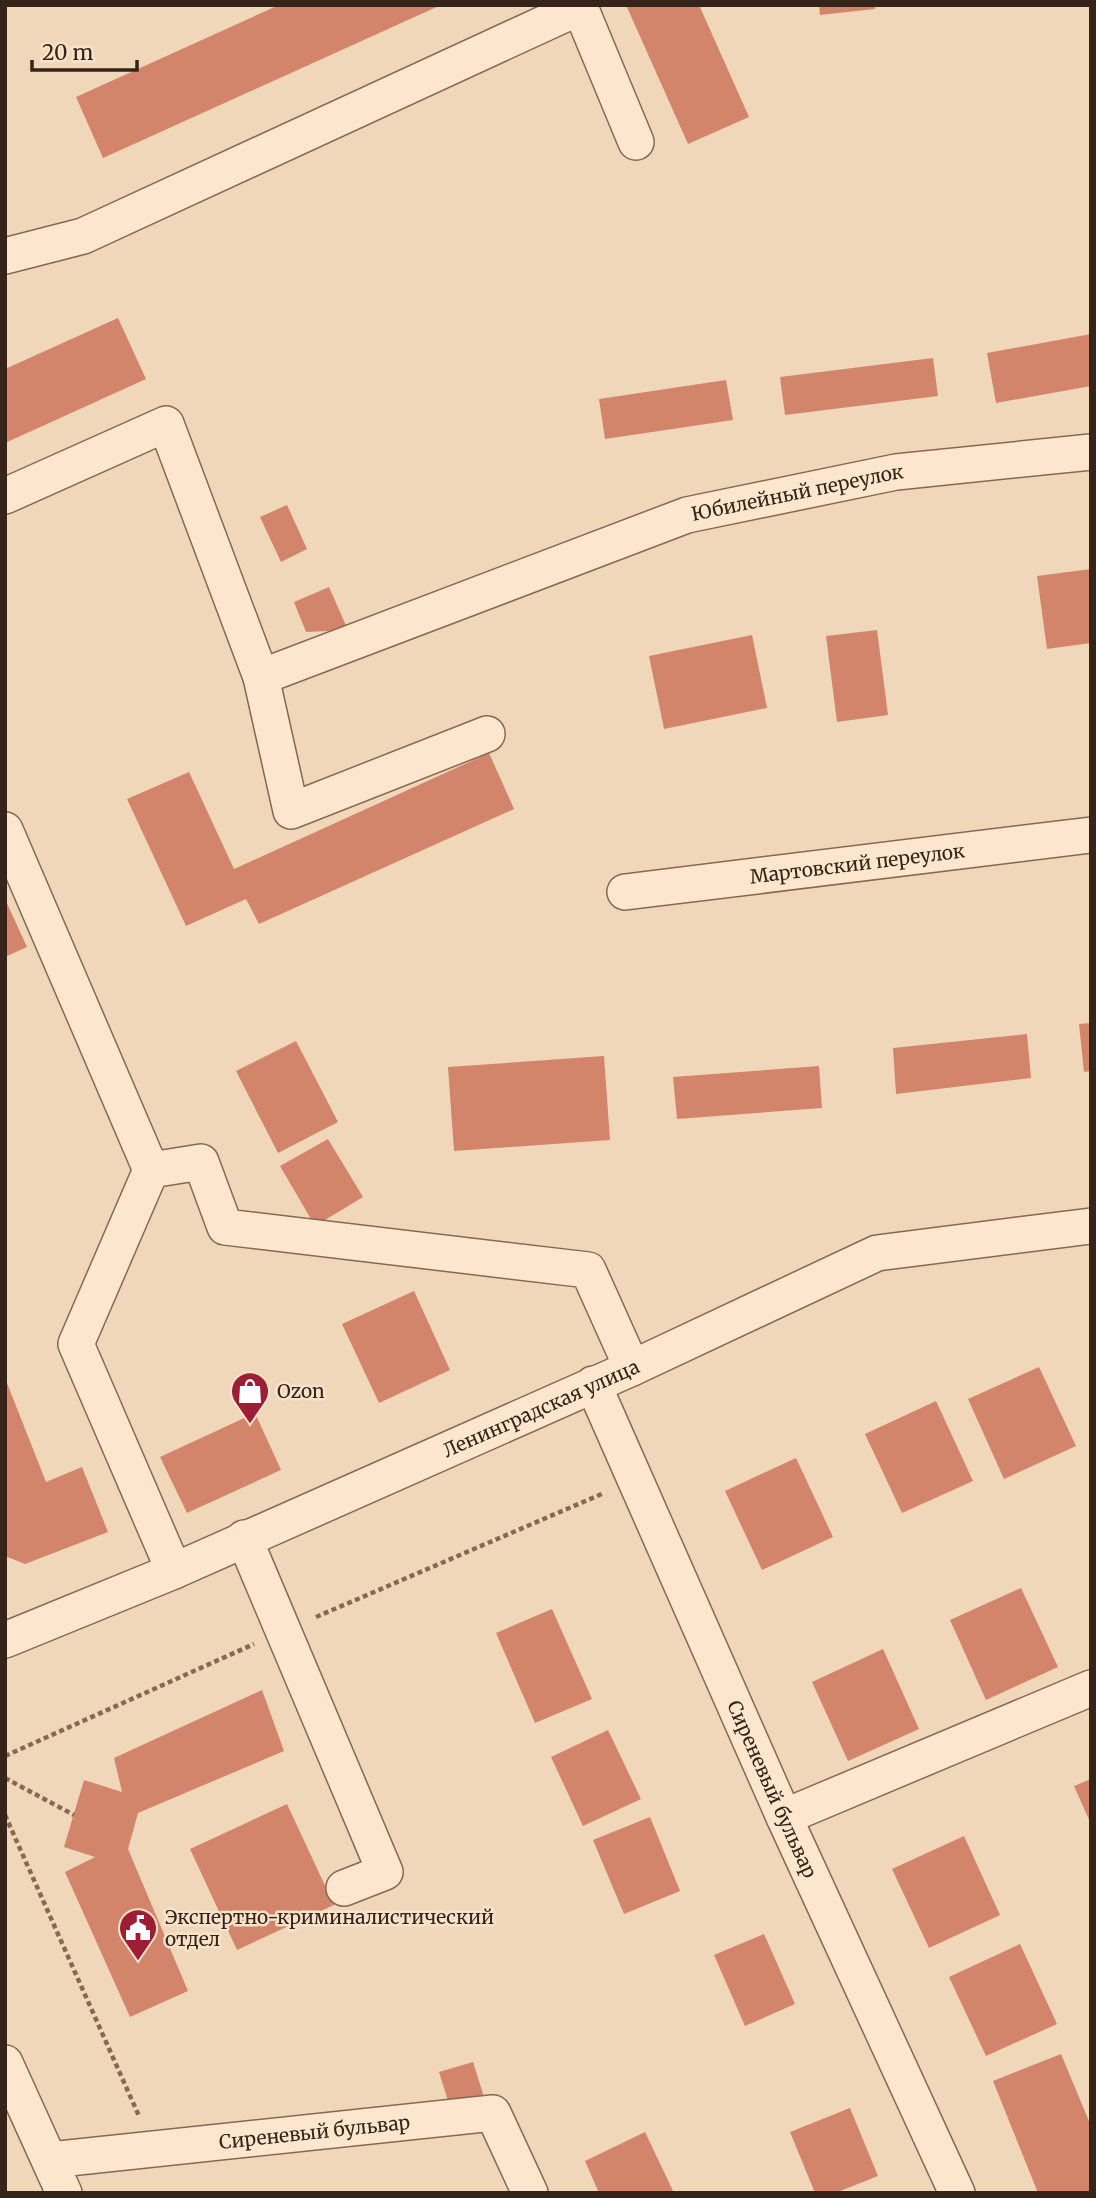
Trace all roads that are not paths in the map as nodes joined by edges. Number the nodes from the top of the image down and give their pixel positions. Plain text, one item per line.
1 (636, 142) dead end
2 (5, 256) edge
3 (1091, 452) edge
4 (5, 496) edge
5 (261, 677) junction
6 (487, 734) dead end
7 (5, 831) edge
8 (1091, 835) edge
9 (625, 892) dead end
10 (151, 1170) junction
11 (1091, 1226) edge
12 (632, 1368) junction
13 (593, 1384) junction
14 (244, 1538) junction
15 (174, 1571) junction
16 (5, 1640) edge
17 (1091, 1688) edge
18 (784, 1817) junction
19 (344, 1888) dead end
20 (5, 2063) edge
21 (18, 2123) edge
22 (50, 2160) junction
23 (64, 2193) edge
24 (530, 2193) edge
25 (957, 2193) edge

1 - 2 street
3 - 5 street, Юбилейный переулок
4 - 5 street
5 - 6 street
7 - 10 street
8 - 9 street, Мартовский переулок
10 - 12 street
10 - 15 street
11 - 12 street, Ленинградская улица
12 - 13 street, Ленинградская улица
13 - 14 street, Ленинградская улица
13 - 18 street, Сиреневый бульвар
14 - 15 street, Ленинградская улица
14 - 19 street
15 - 16 street, Ленинградская улица
17 - 18 street
18 - 25 street, Сиреневый бульвар
20 - 21 street
21 - 22 street
22 - 23 street
22 - 24 street, Сиреневый бульвар

